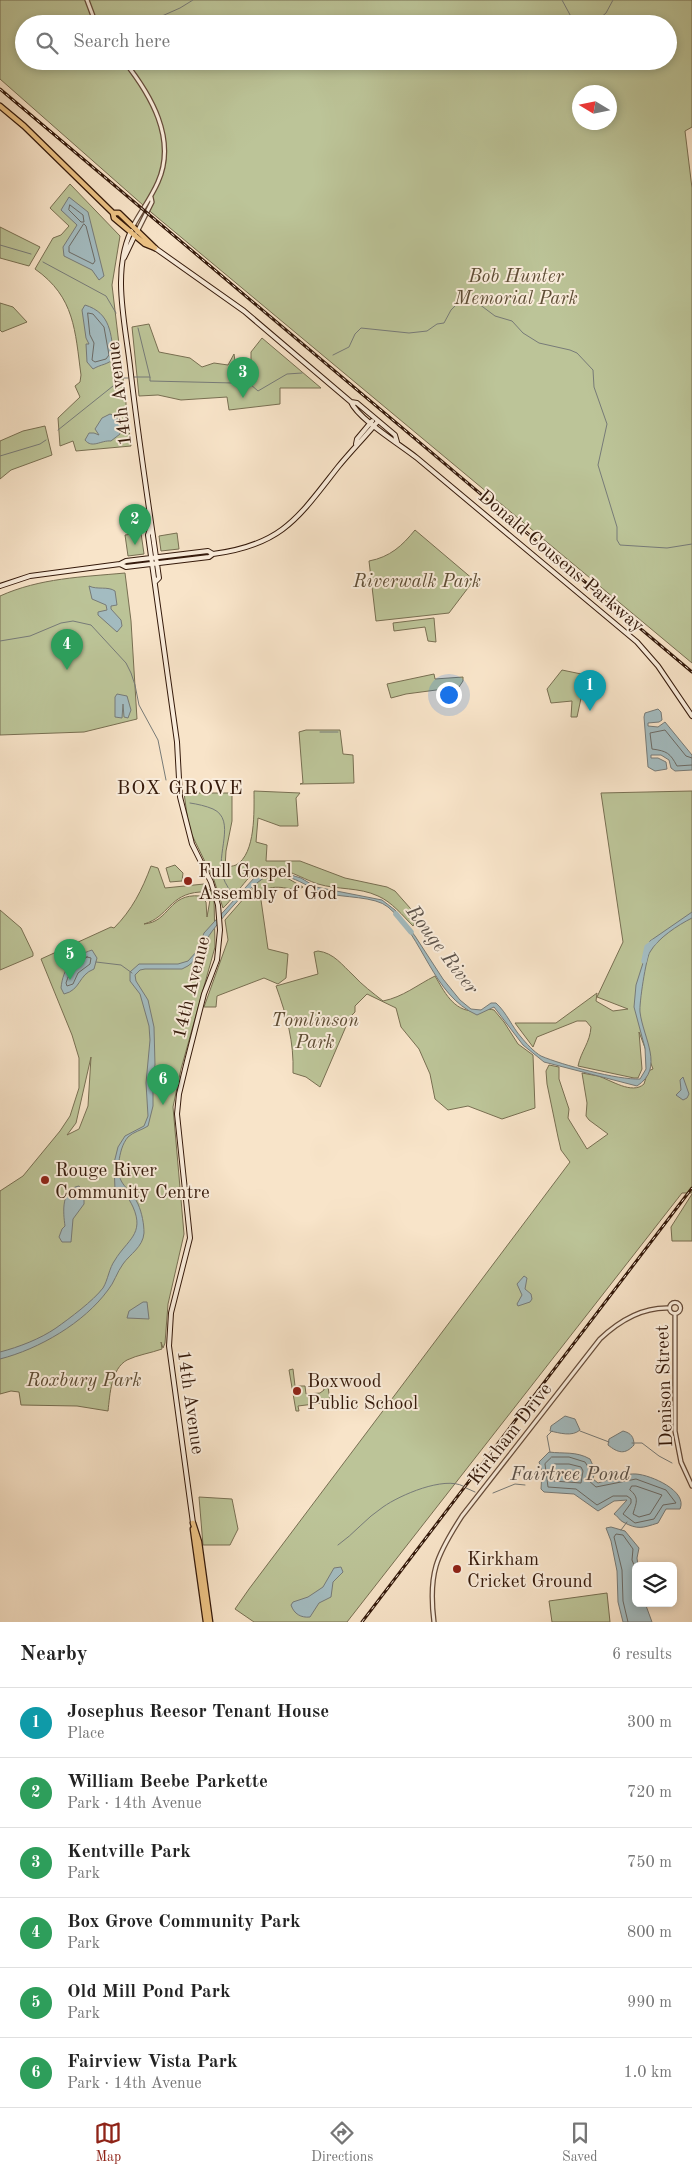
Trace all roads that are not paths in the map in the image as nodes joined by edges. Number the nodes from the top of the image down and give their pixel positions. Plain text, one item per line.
1 (87, 0) edge
2 (93, 15) edge
3 (130, 70) edge
4 (0, 106) edge
5 (113, 213) junction
6 (136, 228) junction
7 (133, 234) junction
8 (155, 248) junction
9 (351, 402) junction
10 (376, 419) junction
11 (373, 424) junction
12 (397, 442) junction
13 (150, 526) junction
14 (213, 554) junction
15 (156, 557) junction
16 (151, 558) junction
17 (120, 564) junction
18 (152, 564) junction
19 (157, 564) junction
20 (156, 581) junction
21 (0, 586) edge
22 (692, 716) edge
23 (669, 1308) junction
24 (675, 1314) junction
25 (692, 1486) edge
26 (193, 1523) junction
27 (206, 1622) edge
28 (210, 1622) edge
29 (434, 1622) edge

1 - 2 street
3 - 6 street, 14th Avenue
4 - 5 main road, Donald Cousens Parkway
5 - 6 main road, Donald Cousens Parkway
5 - 7 main road, Donald Cousens Parkway
6 - 7 main road, 14th Avenue
6 - 8 main road, Donald Cousens Parkway
7 - 8 main road, Donald Cousens Parkway
7 - 13 main road, 14th Avenue
8 - 9 main road, Donald Cousens Parkway
9 - 10 main road, Donald Cousens Parkway
9 - 11 main road, Donald Cousens Parkway
10 - 11 main road
10 - 12 main road, Donald Cousens Parkway
11 - 12 main road, Donald Cousens Parkway
11 - 14 main road
12 - 22 main road, Donald Cousens Parkway
13 - 15 main road, 14th Avenue
13 - 16 main road, 14th Avenue
14 - 15 main road
14 - 19 main road
15 - 16 main road
15 - 19 main road, 14th Avenue
16 - 17 main road
16 - 18 main road, 14th Avenue
17 - 18 main road
17 - 21 main road
18 - 19 main road
18 - 20 main road, 14th Avenue
19 - 20 main road, 14th Avenue
20 - 26 main road, 14th Avenue
23 - 24 street
23 - 24 street
23 - 29 street, Kirkham Drive
24 - 25 street, Denison Street
26 - 27 main road, 14th Avenue
26 - 28 main road, 14th Avenue

